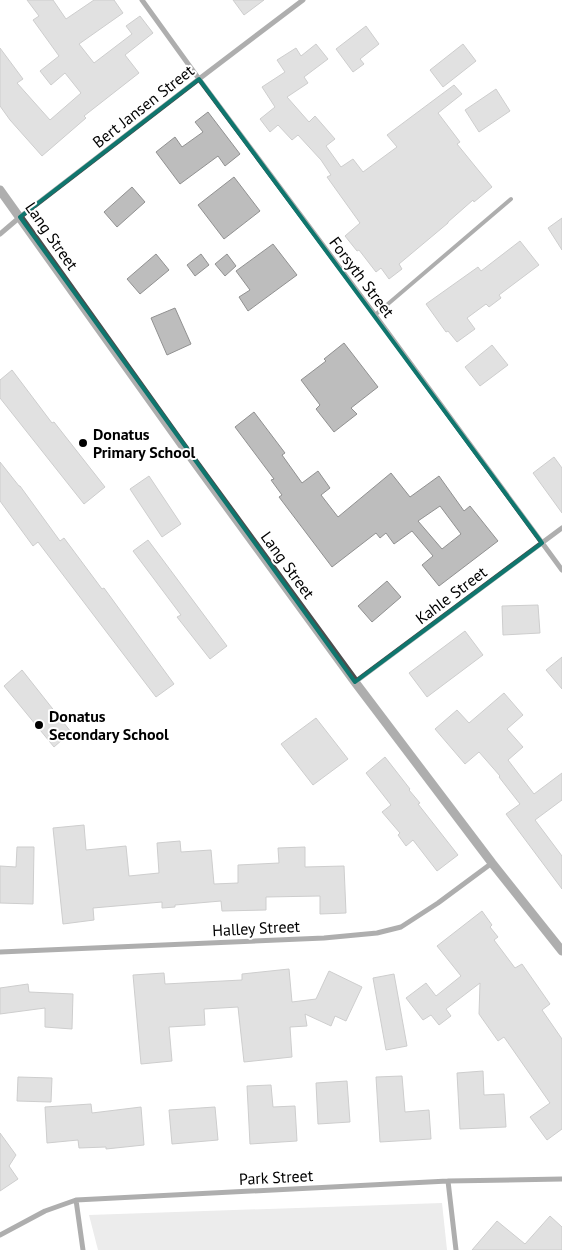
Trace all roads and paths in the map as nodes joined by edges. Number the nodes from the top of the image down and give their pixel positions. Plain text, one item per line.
1 (142, 0) edge
2 (303, 0) edge
3 (199, 79) junction
4 (0, 190) edge
5 (511, 199) dead end
6 (20, 217) junction
7 (0, 234) edge
8 (375, 315) junction
9 (562, 528) edge
10 (542, 543) junction
11 (562, 570) edge
12 (355, 682) junction
13 (492, 863) junction
14 (562, 951) edge
15 (0, 952) edge
16 (562, 1178) edge
17 (448, 1182) junction
18 (76, 1200) junction
19 (0, 1235) edge
20 (83, 1250) edge
21 (456, 1250) edge

1 - 3 street, Forsyth Street
2 - 3 street, Bert Jansen Street
3 - 6 street, Bert Jansen Street
3 - 8 street, Forsyth Street
4 - 6 street, Lang Street
5 - 8 lane
6 - 7 street, Bert Jansen Street
6 - 12 street, Lang Street
8 - 10 street, Forsyth Street
9 - 10 street, Kahle Street
10 - 11 street, Forsyth Street
10 - 12 street, Kahle Street
12 - 13 street, Lang Street
13 - 14 street, Lang Street
13 - 15 street, Halley Street
16 - 17 street, Park Street
17 - 18 street, Park Street
17 - 21 street
18 - 19 street, Park Street
18 - 20 street

